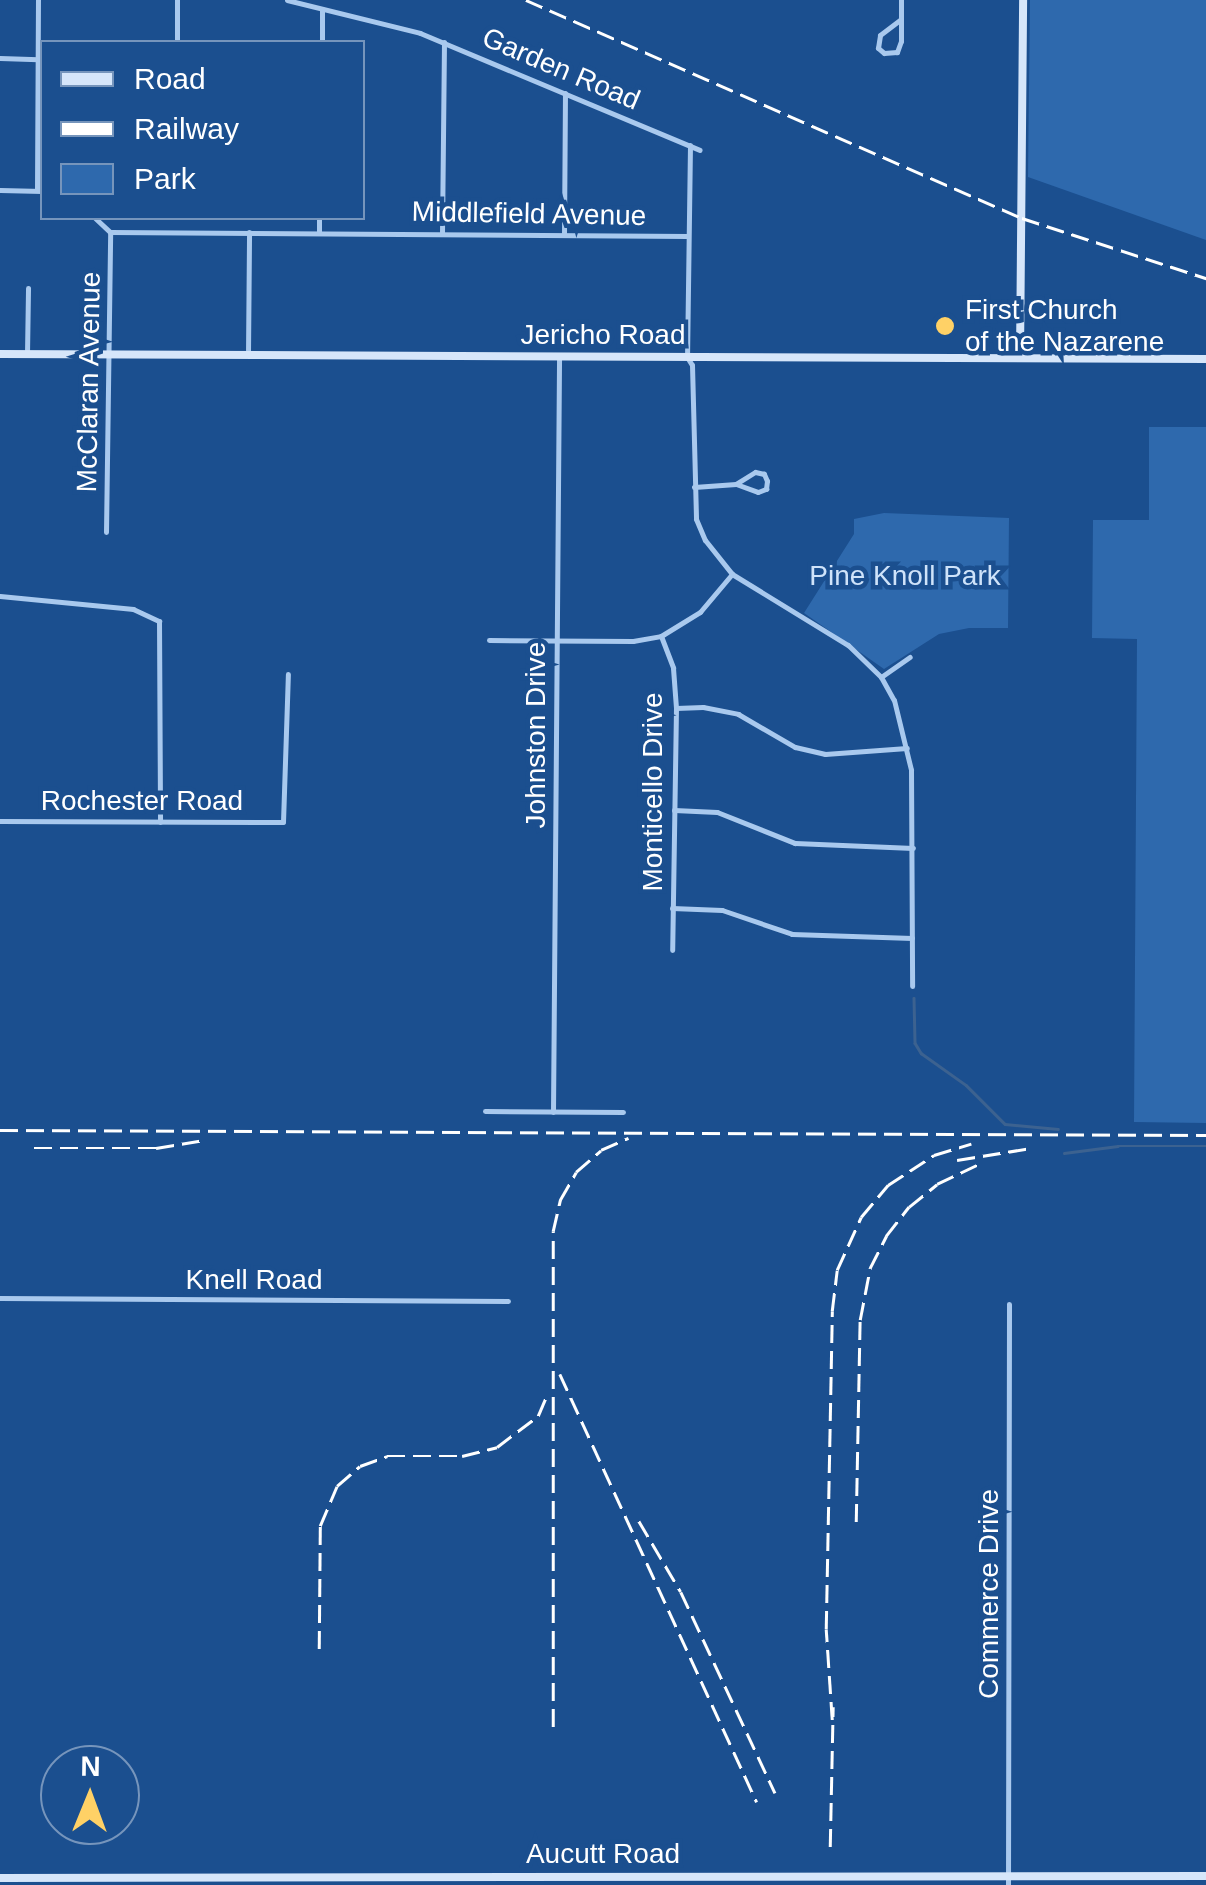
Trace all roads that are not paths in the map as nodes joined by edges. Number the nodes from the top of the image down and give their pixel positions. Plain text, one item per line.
1 (38, 0) edge
2 (178, 0) edge
3 (287, 0) edge
4 (901, 0) edge
5 (1023, 0) edge
6 (322, 9) junction
7 (901, 19) junction
8 (177, 40) edge
9 (322, 40) edge
10 (444, 42) junction
11 (0, 58) edge
12 (38, 58) junction
13 (565, 92) junction
14 (690, 145) junction
15 (700, 150) dead end
16 (0, 190) edge
17 (40, 190) edge
18 (97, 220) edge
19 (176, 220) edge
20 (319, 220) edge
21 (176, 231) junction
22 (110, 232) junction
23 (249, 232) junction
24 (319, 232) junction
25 (442, 233) junction
26 (564, 234) junction
27 (688, 236) junction
28 (28, 288) dead end
29 (0, 354) edge
30 (27, 354) junction
31 (108, 354) junction
32 (248, 355) junction
33 (559, 358) junction
34 (687, 358) junction
35 (1020, 358) junction
36 (1206, 359) edge
37 (736, 484) junction
38 (692, 487) junction
39 (106, 532) dead end
40 (732, 574) junction
41 (0, 596) edge
42 (661, 636) junction
43 (490, 640) dead end
44 (557, 641) junction
45 (910, 657) dead end
46 (288, 674) dead end
47 (881, 677) junction
48 (676, 708) junction
49 (908, 748) junction
50 (674, 810) junction
51 (0, 820) edge
52 (160, 822) junction
53 (913, 848) junction
54 (672, 908) junction
55 (912, 938) junction
56 (672, 950) dead end
57 (912, 986) dead end
58 (485, 1112) dead end
59 (553, 1112) junction
60 (623, 1112) dead end
61 (0, 1298) edge
62 (508, 1301) dead end
63 (1009, 1304) dead end
64 (1206, 1876) edge
65 (0, 1878) edge
66 (1008, 1880) edge
67 (1148, 1880) edge
68 (422, 1881) edge

1 - 12 street
2 - 8 street
3 - 6 street, Garden Road
4 - 7 street
5 - 35 street
6 - 9 street
6 - 10 street, Garden Road
7 - 7 street
10 - 13 street, Garden Road
10 - 25 street
11 - 12 street
12 - 17 street
13 - 14 street, Garden Road
13 - 26 street
14 - 15 street, Garden Road
14 - 27 street
16 - 17 street
18 - 22 street
19 - 21 street
20 - 24 street
21 - 22 street, Middlefield Avenue
21 - 23 street, Middlefield Avenue
22 - 31 street, McClaran Avenue
23 - 24 street, Middlefield Avenue
23 - 32 street
24 - 25 street, Middlefield Avenue
25 - 26 street, Middlefield Avenue
26 - 27 street, Middlefield Avenue
27 - 34 street
28 - 30 street
29 - 30 street, Jericho Road
30 - 31 street, Jericho Road
31 - 32 street, Jericho Road
31 - 39 street, McClaran Avenue
32 - 33 street, Jericho Road
33 - 34 street, Jericho Road
33 - 44 street, Johnston Drive
34 - 35 street, Jericho Road
34 - 38 street
35 - 36 street, Jericho Road
37 - 37 street
37 - 38 street
38 - 40 street
40 - 42 street
40 - 47 street
41 - 52 street
42 - 44 street
42 - 48 street, Monticello Drive
43 - 44 street
44 - 59 street, Johnston Drive
45 - 47 street
46 - 52 street, Rochester Road
47 - 49 street
48 - 49 street
48 - 50 street, Monticello Drive
49 - 53 street
50 - 53 street
50 - 54 street, Monticello Drive
51 - 52 street, Rochester Road
53 - 55 street
54 - 55 street
54 - 56 street, Monticello Drive
55 - 57 street
58 - 59 street
59 - 60 street
61 - 62 street, Knell Road
63 - 66 street, Commerce Drive
64 - 67 street, Aucutt Road
65 - 68 street, Aucutt Road
66 - 67 street, Aucutt Road
66 - 68 street, Aucutt Road

